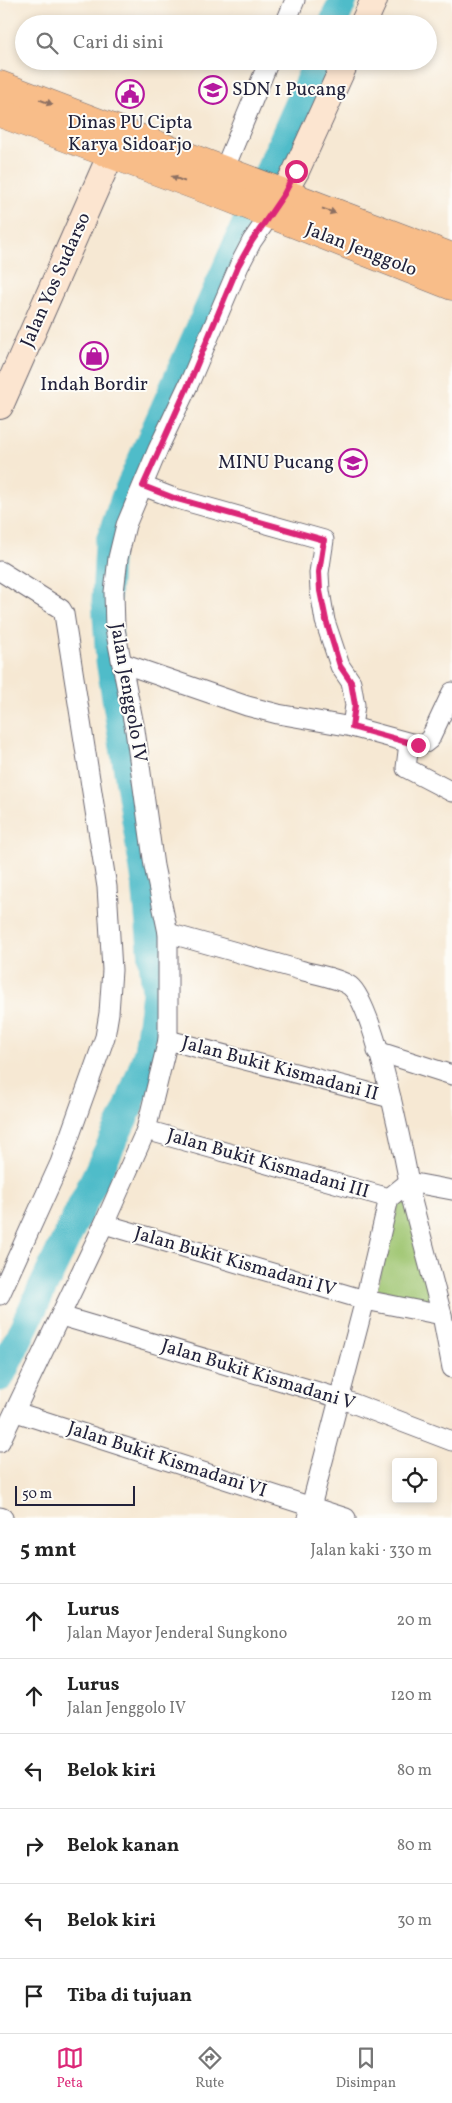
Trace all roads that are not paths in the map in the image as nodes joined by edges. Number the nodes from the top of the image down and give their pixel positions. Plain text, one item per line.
1 (295, 0) edge
2 (374, 0) edge
3 (289, 15) edge
4 (367, 15) edge
5 (267, 70) edge
6 (342, 70) edge
7 (0, 85) edge
8 (0, 113) edge
9 (112, 154) junction
10 (229, 181) junction
11 (269, 201) junction
12 (452, 257) edge
13 (452, 286) edge
14 (2, 398) edge
15 (143, 486) junction
16 (0, 571) edge
17 (122, 663) junction
18 (452, 692) edge
19 (352, 727) junction
20 (409, 743) junction
21 (452, 792) edge
22 (168, 933) junction
23 (168, 1040) junction
24 (377, 1050) junction
25 (452, 1075) edge
26 (392, 1098) junction
27 (146, 1130) junction
28 (409, 1182) junction
29 (452, 1190) edge
30 (389, 1198) junction
31 (104, 1224) junction
32 (0, 1295) edge
33 (365, 1300) junction
34 (442, 1315) junction
35 (61, 1316) junction
36 (452, 1368) edge
37 (339, 1398) junction
38 (16, 1412) junction
39 (452, 1441) edge
40 (0, 1442) edge
41 (309, 1512) edge
42 (346, 1518) edge

1 - 3 street
2 - 4 main road
5 - 10 street
6 - 11 main road
7 -> 10 highway
8 - 9 highway
10 -> 9 highway
9 - 14 main road, Jalan Yos Sudarso
10 - 11 highway
11 -> 12 highway, Jalan Jenggolo
11 - 13 highway, Jalan Jenggolo
11 - 15 street, Jalan Jenggolo IV
15 - 17 street, Jalan Jenggolo IV
15 - 19 street
16 - 32 street
17 - 19 street
17 - 22 street, Jalan Jenggolo IV
18 - 20 street
19 - 20 street
20 - 21 street
22 - 23 street, Jalan Jenggolo IV
22 - 24 street
23 - 26 street, Jalan Bukit Kismadani II
23 - 27 street, Jalan Jenggolo IV
24 - 25 street
24 - 26 street
26 - 28 street
27 - 30 street, Jalan Bukit Kismadani III
27 - 31 street, Jalan Jenggolo IV
28 - 29 street
28 - 30 street
28 - 34 street
30 - 33 street
31 - 33 street, Jalan Bukit Kismadani IV
31 - 35 street, Jalan Jenggolo IV
33 - 34 street, Jalan Bukit Kismadani IV
33 - 37 street
34 - 36 street
35 - 37 street, Jalan Bukit Kismadani V
35 - 38 street, Jalan Jenggolo IV
37 - 39 street, Jalan Bukit Kismadani V
37 - 41 street
38 - 40 street, Jalan Jenggolo IV
38 - 41 street, Jalan Bukit Kismadani VI
41 - 42 street, Jalan Bukit Kismadani VI

